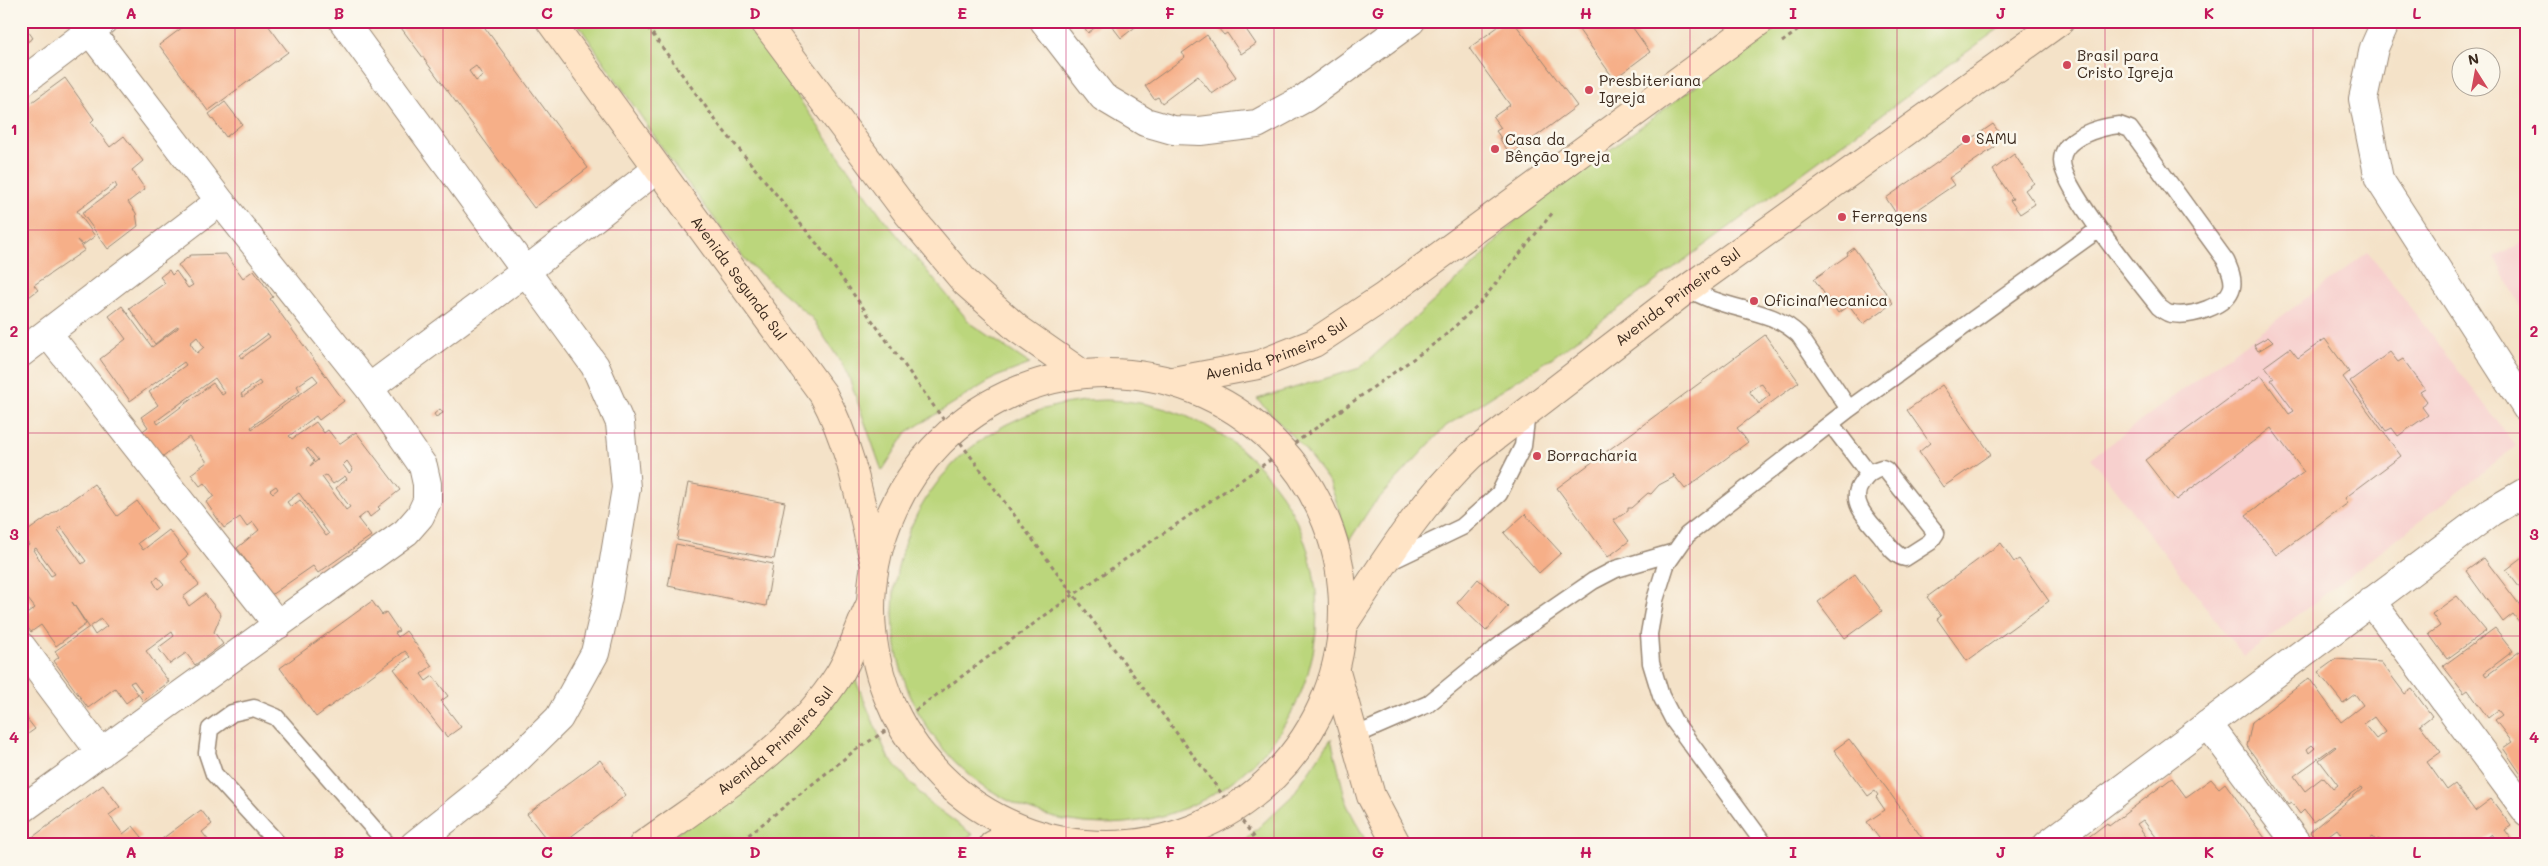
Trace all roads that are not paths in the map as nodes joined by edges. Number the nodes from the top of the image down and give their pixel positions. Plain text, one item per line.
1 (343, 21) edge
2 (550, 21) edge
3 (764, 21) edge
4 (1044, 21) edge
5 (1410, 21) edge
6 (1760, 21) edge
7 (2060, 21) edge
8 (2386, 21) edge
9 (91, 25) edge
10 (21, 83) edge
11 (657, 169) junction
12 (220, 201) junction
13 (2099, 229) junction
14 (526, 271) junction
15 (1687, 289) junction
16 (48, 334) junction
17 (21, 353) edge
18 (1081, 373) junction
19 (1173, 381) junction
20 (370, 388) junction
21 (1849, 409) junction
22 (2527, 409) edge
23 (1527, 412) junction
24 (1831, 424) junction
25 (1868, 473) junction
26 (2527, 491) edge
27 (1675, 552) junction
28 (874, 561) junction
29 (1383, 565) junction
30 (2371, 601) junction
31 (869, 605) junction
32 (1345, 622) junction
33 (278, 624) junction
34 (21, 646) edge
35 (1336, 672) junction
36 (2208, 724) junction
37 (1354, 736) junction
38 (101, 753) junction
39 (21, 810) edge
40 (2527, 812) edge
41 (1023, 830) junction
42 (279, 845) edge
43 (388, 845) edge
44 (414, 845) edge
45 (643, 845) edge
46 (993, 845) edge
47 (1396, 845) edge
48 (1765, 845) edge
49 (2047, 845) edge
50 (2298, 845) edge

1 - 14 street
2 - 11 main road, Avenida Segunda Sul
3 - 18 main road
4 - 5 street
6 - 19 main road, Avenida Primeira Sul
7 - 15 main road, Avenida Primeira Sul
8 - 22 street
9 - 10 street
9 - 12 street
11 - 14 street
11 - 28 main road, Avenida Segunda Sul
12 - 16 street
12 - 20 street
13 - 13 lane
13 - 21 lane
14 - 20 street
14 - 44 street
15 - 21 lane
15 - 23 main road, Avenida Primeira Sul
16 - 17 street
16 - 33 street
18 - 19 main road
18 - 28 main road
19 - 32 main road
20 - 33 street
21 - 24 lane
23 - 29 main road, Avenida Primeira Sul
23 - 29 lane
24 - 25 lane
24 - 27 lane
25 - 25 lane
26 - 30 street
27 - 37 lane
27 - 48 lane
28 - 31 main road
29 - 32 main road, Avenida Primeira Sul
30 - 36 street
30 - 40 street
31 - 41 main road
31 - 45 main road, Avenida Primeira Sul
32 - 35 main road
33 - 38 street
34 - 38 street
35 - 37 main road
35 - 41 main road
36 - 49 street
36 - 50 street
37 - 47 main road
38 - 39 street
41 - 46 main road
42 - 43 lane

